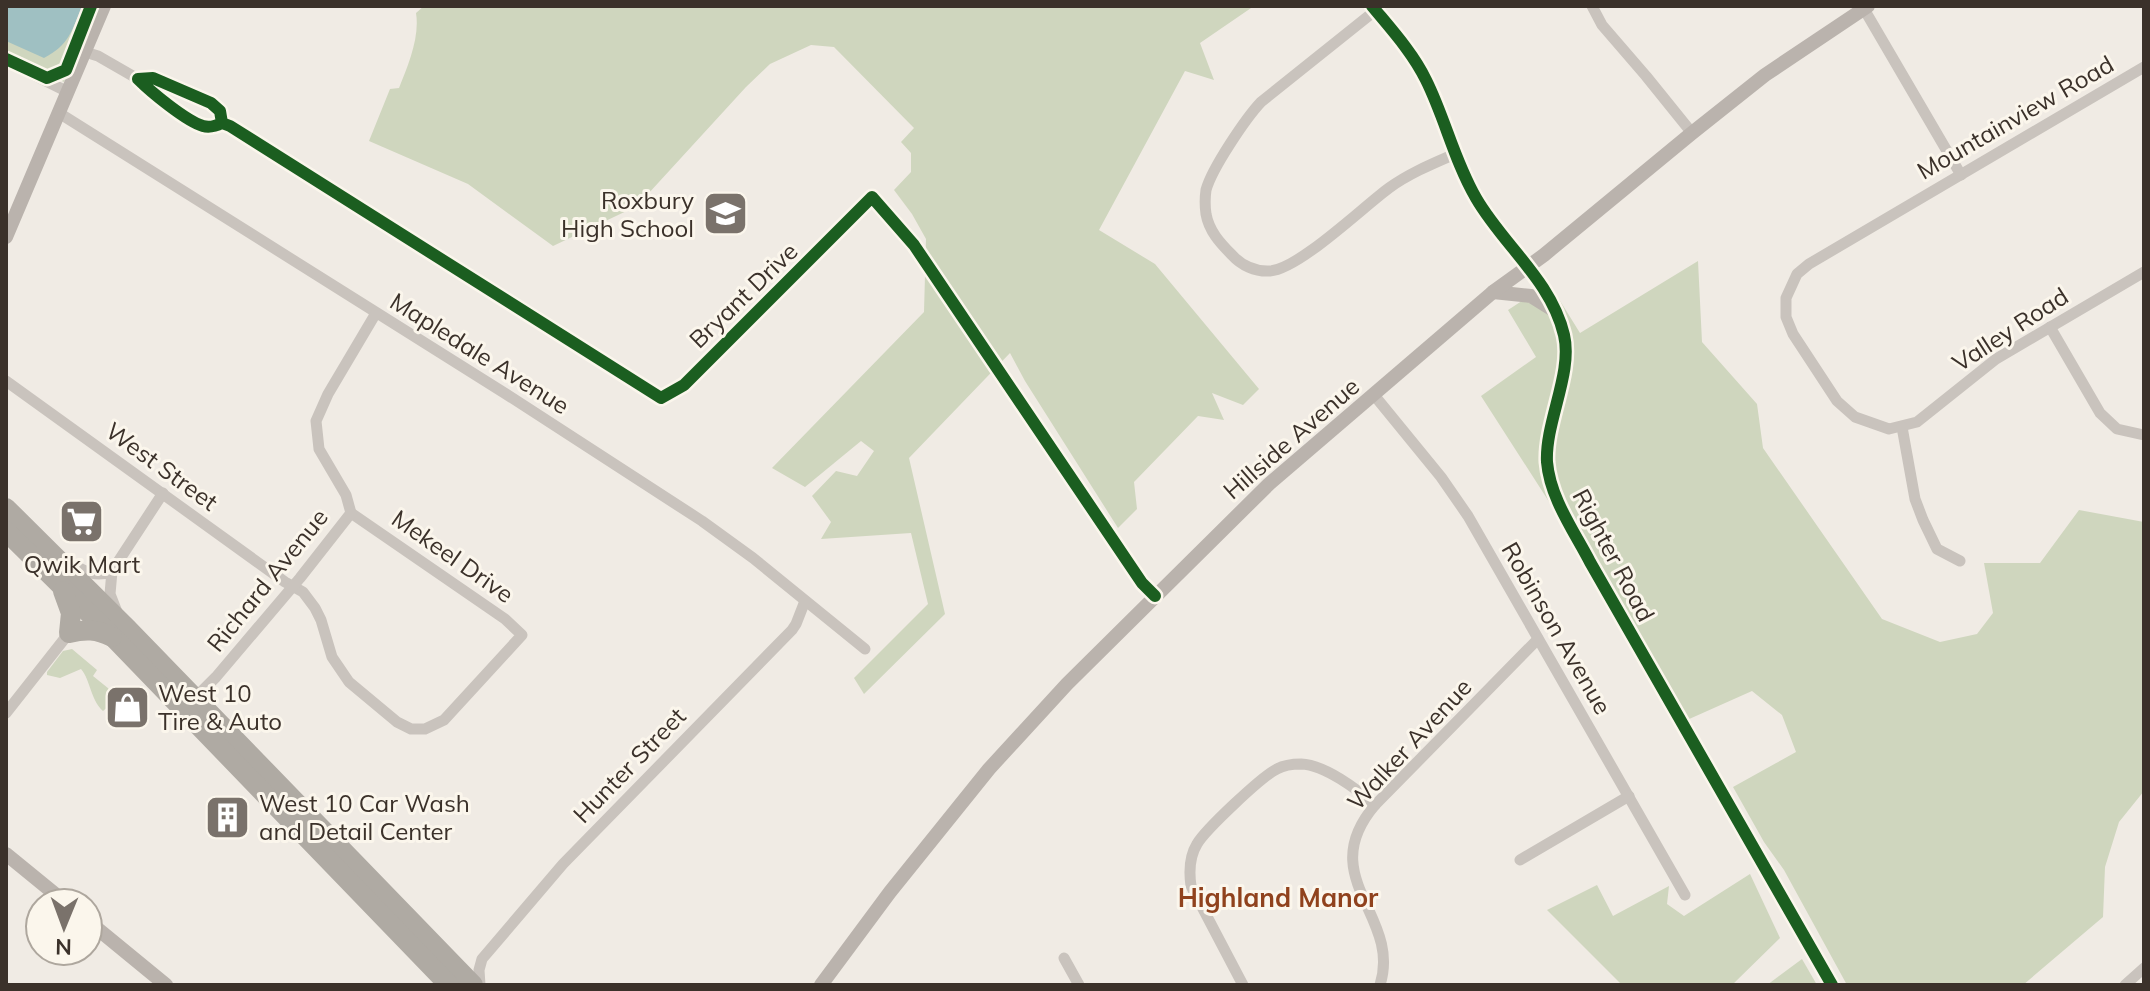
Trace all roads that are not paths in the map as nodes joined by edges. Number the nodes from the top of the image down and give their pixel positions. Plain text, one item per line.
1 (104, 6) edge
2 (1592, 6) edge
3 (1866, 7) edge
4 (1374, 8) edge
5 (85, 52) junction
6 (6, 61) edge
7 (2144, 67) edge
8 (138, 79) junction
9 (68, 92) junction
10 (59, 113) junction
11 (222, 123) junction
12 (1692, 133) junction
13 (1455, 154) junction
14 (1961, 175) junction
15 (6, 237) edge
16 (1527, 266) junction
17 (2144, 272) edge
18 (1493, 292) junction
19 (1555, 312) junction
20 (376, 313) junction
21 (2050, 327) junction
22 (6, 381) edge
23 (1374, 395) junction
24 (1902, 427) junction
25 (2144, 435) edge
26 (163, 493) junction
27 (6, 508) edge
28 (351, 513) junction
29 (6, 531) edge
30 (54, 554) junction
31 (1960, 561) dead end
32 (112, 571) junction
33 (54, 577) junction
34 (292, 586) junction
35 (1155, 596) junction
36 (805, 601) junction
37 (69, 633) junction
38 (121, 634) junction
39 (1538, 639) junction
40 (865, 649) dead end
41 (195, 698) junction
42 (6, 713) edge
43 (1629, 796) junction
44 (1375, 805) junction
45 (6, 854) edge
46 (1520, 860) dead end
47 (46, 887) edge
48 (1685, 895) dead end
49 (104, 934) edge
50 (435, 958) junction
51 (1064, 958) dead end
52 (482, 959) junction
53 (2144, 968) edge
54 (166, 985) edge
55 (438, 985) edge
56 (449, 985) edge
57 (473, 985) edge
58 (480, 985) edge
59 (821, 985) edge
60 (1079, 985) edge
61 (1243, 985) edge
62 (1380, 985) edge
63 (1832, 985) edge
64 (2125, 985) edge

1 - 5 street
2 - 12 street
3 - 12 street, Hillside Avenue
3 - 14 street
4 - 13 street, Righter Road
4 - 13 street
5 - 8 street, Bryant Drive
5 - 9 street
6 - 9 street
7 - 14 street, Mountainview Road
8 - 11 street, Bryant Drive
8 - 11 street, Bryant Drive
9 - 10 street
10 - 15 street
10 - 20 street, Mapledale Avenue
11 - 35 street, Bryant Drive
12 - 16 street, Hillside Avenue
13 - 16 street, Righter Road
14 - 24 street, Mountainview Road
16 - 18 street, Hillside Avenue
16 - 19 street, Righter Road
17 - 21 street, Valley Road
18 - 19 street
18 - 23 street, Hillside Avenue
19 - 63 street, Righter Road
20 - 28 street, Richard Avenue
20 - 36 street, Mapledale Avenue
21 - 24 street, Valley Road
21 - 25 street
22 - 26 street, West Street
23 - 35 street, Hillside Avenue
23 - 39 street, Robinson Avenue
24 - 31 street
26 - 32 street
26 - 34 street, West Street
27 - 30 highway
28 - 34 street, Richard Avenue
28 - 34 street, Mekeel Drive
29 - 33 highway
30 - 32 street
30 - 38 highway
32 - 38 street
33 - 37 highway
33 - 38 highway
34 - 41 street, Richard Avenue
35 - 59 street, Hillside Avenue
36 - 40 street, Mapledale Avenue
36 - 52 street, Hunter Street
37 - 38 highway
37 - 42 street
38 - 41 highway
38 - 50 highway
39 - 43 street, Robinson Avenue
39 - 44 street, Walker Avenue
41 - 50 highway
43 - 46 street
43 - 48 street, Robinson Avenue
44 - 61 street
44 - 62 street, Walker Avenue
45 - 47 street
49 - 54 street
50 - 52 street
50 - 55 street
50 - 56 highway
50 - 57 highway
51 - 60 street
52 - 58 street
53 - 64 street

